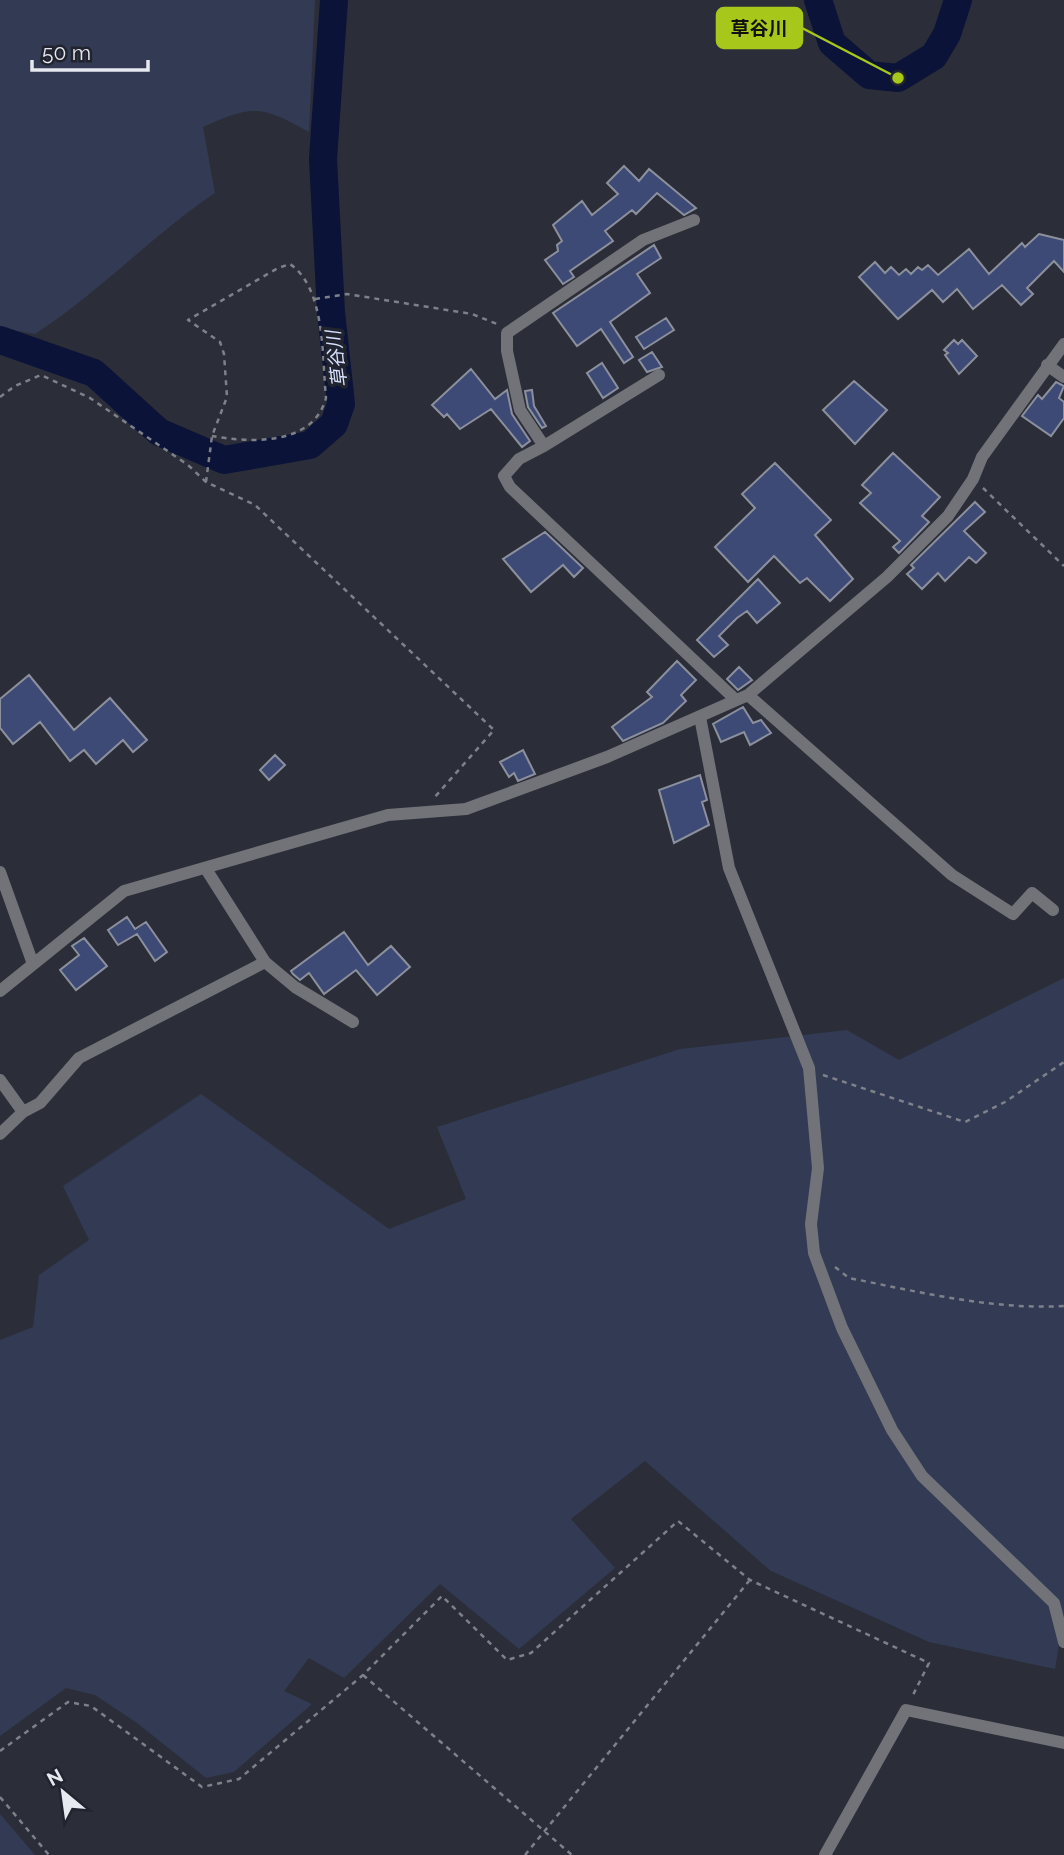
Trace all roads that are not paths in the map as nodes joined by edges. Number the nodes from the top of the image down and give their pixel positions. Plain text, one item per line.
1 (694, 220) dead end
2 (1064, 344) edge
3 (1047, 365) junction
4 (659, 375) dead end
5 (1064, 377) edge
6 (544, 446) junction
7 (742, 698) junction
8 (700, 717) junction
9 (206, 869) junction
10 (0, 872) edge
11 (1053, 910) dead end
12 (265, 962) junction
13 (33, 964) junction
14 (0, 991) edge
15 (354, 1021) dead end
16 (0, 1080) edge
17 (23, 1112) junction
18 (0, 1134) edge
19 (1064, 1642) edge
20 (1064, 1743) edge
21 (825, 1855) edge

1 - 6 street
2 - 3 street
3 - 5 street
3 - 7 street
4 - 6 street
6 - 7 street
7 - 8 street
7 - 11 street
8 - 9 street
8 - 19 street
9 - 12 street
9 - 13 street
10 - 13 street
12 - 15 street
12 - 17 street
13 - 14 street
16 - 17 street
17 - 18 street
20 - 21 street

